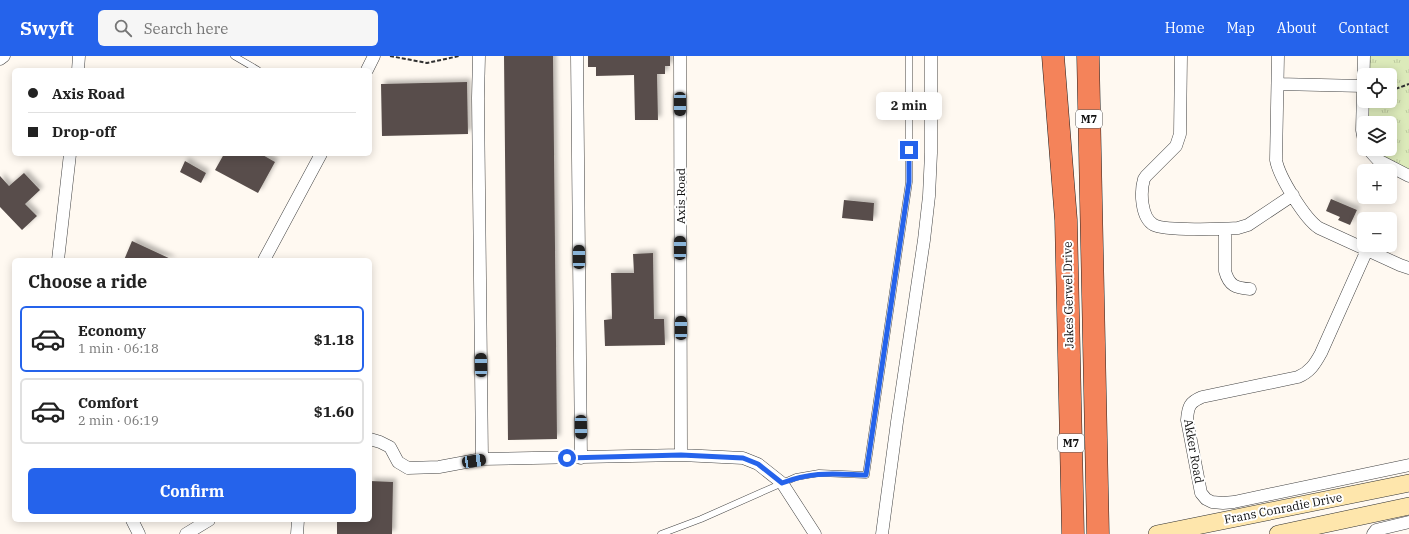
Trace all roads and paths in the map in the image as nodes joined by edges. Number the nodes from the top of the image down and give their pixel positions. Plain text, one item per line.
1 (4, 56) edge
2 (79, 56) edge
3 (234, 56) edge
4 (374, 56) edge
5 (390, 56) edge
6 (459, 56) edge
7 (479, 56) edge
8 (577, 56) edge
9 (680, 56) edge
10 (909, 56) edge
11 (931, 56) edge
12 (1053, 56) edge
13 (1088, 56) edge
14 (1181, 56) edge
15 (1278, 56) edge
16 (1364, 56) edge
17 (0, 59) edge
18 (78, 68) edge
19 (255, 68) edge
20 (368, 68) edge
21 (1364, 68) edge
22 (1278, 84) junction
23 (1409, 84) edge
24 (1357, 86) edge
25 (1397, 88) edge
26 (70, 156) edge
27 (320, 156) edge
28 (1374, 156) edge
29 (1409, 176) edge
30 (1293, 195) junction
31 (1225, 229) junction
32 (1357, 246) edge
33 (1366, 252) edge
34 (1372, 252) edge
35 (58, 258) edge
36 (265, 258) edge
37 (1409, 268) edge
38 (1250, 289) dead end
39 (372, 440) edge
40 (681, 455) junction
41 (582, 458) junction
42 (482, 460) junction
43 (1409, 465) edge
44 (782, 483) junction
45 (1409, 483) edge
46 (1409, 506) edge
47 (133, 522) edge
48 (206, 522) edge
49 (298, 522) edge
50 (1409, 522) edge
51 (139, 534) edge
52 (186, 534) edge
53 (297, 534) edge
54 (661, 534) edge
55 (815, 534) edge
56 (882, 534) edge
57 (1073, 534) edge
58 (1098, 534) edge
59 (1157, 534) edge
60 (1278, 534) edge
61 (1373, 534) edge

1 - 17 street
2 - 18 street
3 - 19 lane
4 - 20 street
5 - 6 path
7 - 42 street
8 - 41 street
9 - 40 street, Axis Road
10 - 44 lane
11 - 56 street
12 - 57 highway, Jakes Gerwel Drive / M7
13 - 58 highway, Jakes Gerwel Drive / M7
14 - 31 street
15 - 22 street
16 - 21 street
22 - 24 street
22 - 30 street
23 - 25 path
26 - 35 street
27 - 36 street
28 - 29 street
30 - 31 street
30 - 32 street
31 - 38 street
33 - 43 street, Akker Road
34 - 37 street
39 - 42 street
40 - 41 street
40 - 44 street
41 - 42 street
44 - 54 lane
44 - 55 street
45 - 59 main road, Frans Conradie Drive
46 - 60 main road, Frans Conradie Drive
47 - 51 street
48 - 52 street
49 - 53 street
50 - 61 street

